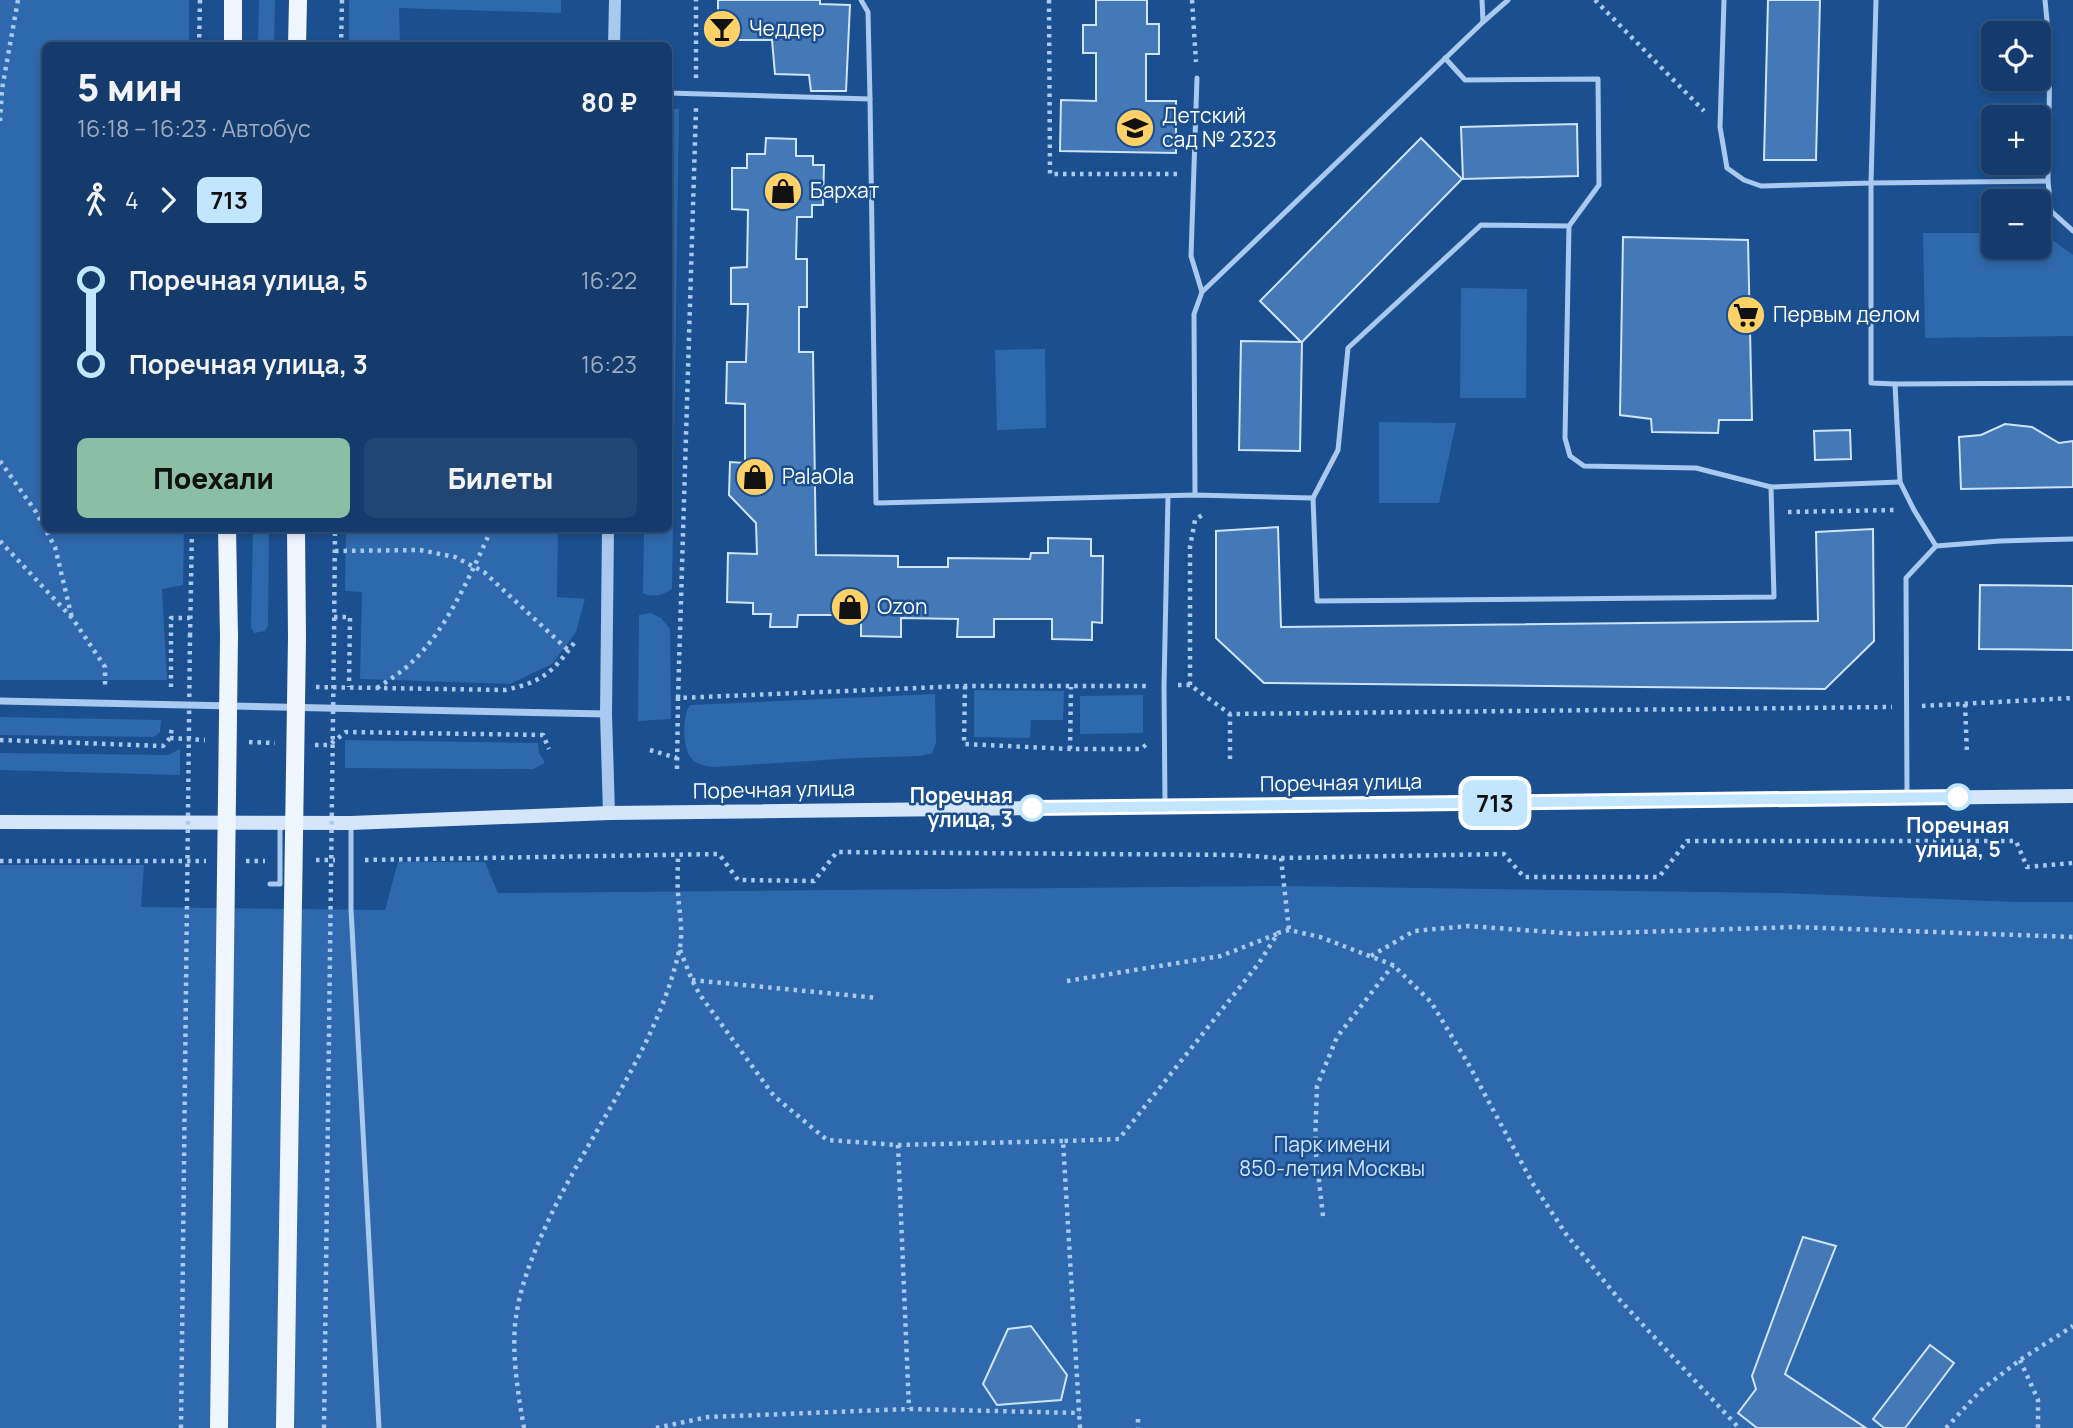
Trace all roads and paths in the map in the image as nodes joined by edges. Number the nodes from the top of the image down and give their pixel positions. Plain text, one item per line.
1 (19, 0) edge
2 (200, 0) edge
3 (233, 0) edge
4 (298, 0) edge
5 (342, 0) edge
6 (615, 0) edge
7 (696, 0) edge
8 (861, 0) edge
9 (1049, 0) edge
10 (1192, 0) edge
11 (1482, 0) edge
12 (1508, 0) edge
13 (1595, 0) edge
14 (1724, 0) edge
15 (1877, 0) edge
16 (2045, 0) edge
17 (1483, 22) junction
18 (199, 42) edge
19 (233, 42) edge
20 (297, 42) edge
21 (341, 42) edge
22 (614, 42) edge
23 (1445, 58) junction
24 (1197, 78) joint
25 (672, 93) edge
26 (696, 93) junction
27 (870, 99) junction
28 (0, 121) edge
29 (1720, 127) junction
30 (1194, 174) junction
31 (2048, 181) junction
32 (1871, 183) junction
33 (1569, 226) junction
34 (2073, 231) edge
35 (1202, 292) junction
36 (2073, 383) edge
37 (1895, 384) junction
38 (0, 461) edge
39 (1900, 482) junction
40 (1771, 487) junction
41 (1195, 495) junction
42 (1168, 496) junction
43 (1313, 498) junction
44 (1914, 510) junction
45 (1207, 512) dead end
46 (42, 523) edge
47 (1788, 525) dead end
48 (47, 532) edge
49 (192, 532) edge
50 (227, 532) edge
51 (296, 532) edge
52 (335, 532) edge
53 (490, 532) edge
54 (608, 532) edge
55 (2073, 539) edge
56 (0, 541) edge
57 (1936, 546) junction
58 (335, 551) junction
59 (474, 567) junction
60 (334, 617) junction
61 (190, 618) junction
62 (73, 619) junction
63 (574, 643) dead end
64 (569, 650) junction
65 (1190, 685) junction
66 (965, 686) junction
67 (1164, 686) junction
68 (105, 687) dead end
69 (307, 687) dead end
70 (349, 687) junction
71 (1071, 687) junction
72 (198, 688) dead end
73 (377, 688) junction
74 (1150, 697) dead end
75 (678, 698) junction
76 (2073, 698) edge
77 (0, 701) edge
78 (1965, 704) junction
79 (1906, 706) junction
80 (606, 714) junction
81 (1230, 714) junction
82 (172, 728) dead end
83 (1149, 732) dead end
84 (170, 738) junction
85 (0, 740) edge
86 (210, 740) dead end
87 (236, 741) dead end
88 (276, 743) dead end
89 (303, 744) dead end
90 (1070, 748) junction
91 (549, 749) dead end
92 (650, 750) dead end
93 (1967, 754) dead end
94 (677, 758) junction
95 (1230, 759) dead end
96 (677, 769) dead end
97 (2073, 796) edge
98 (1907, 798) junction
99 (1165, 807) junction
100 (609, 813) junction
101 (0, 822) edge
102 (280, 823) junction
103 (351, 823) junction
104 (1281, 858) junction
105 (2073, 863) edge
106 (270, 884) dead end
107 (1289, 930) junction
108 (1278, 933) junction
109 (2073, 937) edge
110 (680, 949) junction
111 (1370, 956) junction
112 (1392, 965) junction
113 (692, 980) junction
114 (1067, 981) dead end
115 (878, 998) dead end
116 (1063, 1141) junction
117 (898, 1145) junction
118 (1323, 1216) dead end
119 (2073, 1326) edge
120 (2020, 1360) junction
121 (909, 1409) junction
122 (1080, 1413) junction
123 (1138, 1419) dead end
124 (181, 1428) edge
125 (219, 1428) edge
126 (285, 1428) edge
127 (324, 1428) edge
128 (379, 1428) edge
129 (524, 1428) edge
130 (656, 1428) edge
131 (1080, 1428) edge
132 (1138, 1428) edge
133 (1739, 1428) edge
134 (1946, 1428) edge
135 (2038, 1428) edge

1 - 28 path
2 - 18 path
3 - 19 main road
4 - 20 main road
5 - 21 path
6 - 22 street
7 - 26 path
8 - 27 lane
9 - 30 path
10 - 24 path
11 - 17 lane
12 - 17 lane
13 - 29 path
14 - 29 lane
15 - 32 lane
16 - 31 lane
17 - 23 lane
23 - 33 lane
23 - 35 lane
24 - 30 lane
25 - 26 lane
26 - 27 lane
26 - 75 path
27 - 42 lane
29 - 32 lane
30 - 35 lane
31 - 32 lane
31 - 34 lane
32 - 37 lane
33 - 40 lane
33 - 43 lane
35 - 41 lane
36 - 37 lane
37 - 39 lane
38 - 46 path
39 - 40 lane
39 - 44 lane
40 - 43 lane
41 - 42 lane
41 - 43 lane
42 - 67 lane
44 - 47 path
44 - 57 lane
45 - 65 path
48 - 62 path
49 - 61 path
50 - 125 main road, bridge
51 - 126 main road, bridge
52 - 58 path
53 - 59 path
54 - 80 street
55 - 57 lane
56 - 62 path
57 - 79 lane
58 - 59 path
58 - 60 path
59 - 64 path
59 - 73 path
60 - 70 path
60 - 127 path, bridge
61 - 72 path
61 - 124 path, bridge
62 - 68 path
63 - 64 path
64 - 73 path
65 - 67 path
65 - 81 path
66 - 71 path
66 - 75 path
66 - 90 path
67 - 99 lane
69 - 70 path
70 - 73 path
71 - 74 path
71 - 90 path
75 - 94 path
76 - 78 path
77 - 80 street
78 - 79 path
78 - 93 path
79 - 81 path
79 - 98 lane
80 - 100 street
81 - 95 path
82 - 84 path
83 - 90 path
84 - 85 path
84 - 86 path
87 - 88 path
89 - 91 path
92 - 94 path
94 - 96 path
97 - 98 main road, Поречная улица
98 - 99 main road, Поречная улица
99 - 100 main road, Поречная улица
100 - 103 main road, Поречная улица
101 - 102 main road, Поречная улица
102 - 103 main road, Поречная улица
102 - 106 lane
103 - 128 lane
104 - 105 path
104 - 107 path
104 - 110 path
107 - 108 path
107 - 111 path
108 - 114 path
108 - 116 path
109 - 111 path
110 - 113 path
110 - 129 path
111 - 112 path
112 - 118 path
112 - 133 path
113 - 115 path
113 - 117 path
116 - 117 path
116 - 122 path
117 - 121 path
119 - 120 path
120 - 134 path
120 - 135 path
121 - 122 path
121 - 130 path
122 - 131 path
123 - 132 path

